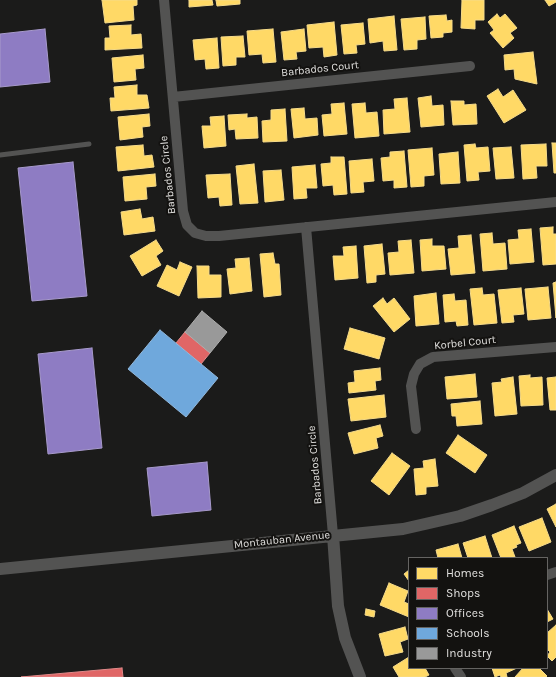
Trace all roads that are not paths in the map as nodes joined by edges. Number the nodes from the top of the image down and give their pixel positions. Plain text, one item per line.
1 (164, 0) edge
2 (470, 66) dead end
3 (173, 97) junction
4 (89, 144) dead end
5 (0, 155) edge
6 (556, 202) edge
7 (306, 227) junction
8 (556, 347) edge
9 (416, 429) dead end
10 (556, 476) edge
11 (333, 535) junction
12 (0, 569) edge
13 (360, 677) edge

1 - 3 street, Barbados Circle
2 - 3 street, Barbados Court
3 - 7 street, Barbados Circle
4 - 5 lane
6 - 7 street, Barbados Circle
7 - 11 street, Barbados Circle
8 - 9 street, Korbel Court
10 - 11 street, Montauban Avenue
11 - 12 street, Montauban Avenue
11 - 13 street

